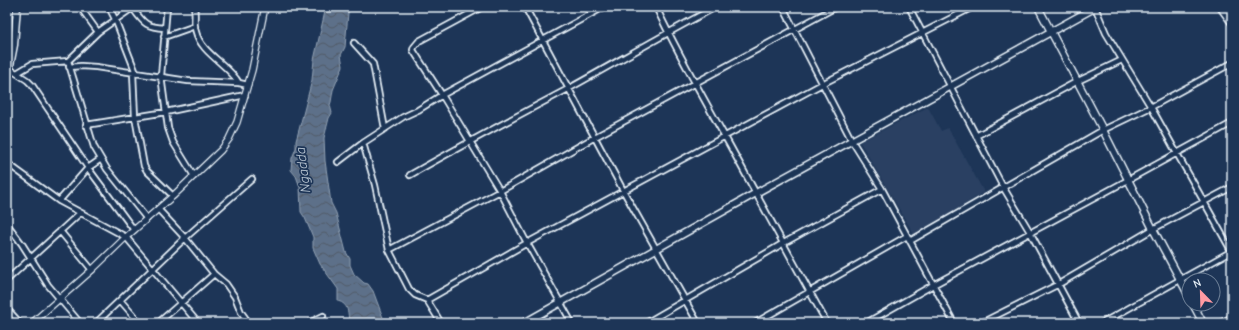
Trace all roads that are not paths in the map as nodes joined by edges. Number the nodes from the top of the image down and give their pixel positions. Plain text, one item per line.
1 (17, 7) edge
2 (80, 7) edge
3 (109, 7) edge
4 (167, 7) edge
5 (194, 7) edge
6 (265, 7) edge
7 (482, 7) edge
8 (525, 7) edge
9 (604, 7) edge
10 (656, 7) edge
11 (716, 7) edge
12 (783, 7) edge
13 (836, 7) edge
14 (910, 7) edge
15 (973, 7) edge
16 (1038, 7) edge
17 (1095, 7) edge
18 (1221, 7) edge
19 (1229, 7) edge
20 (1232, 11) edge
21 (116, 19) junction
22 (1232, 22) edge
23 (195, 26) junction
24 (165, 28) junction
25 (795, 29) junction
26 (1051, 31) junction
27 (98, 32) junction
28 (668, 33) junction
29 (922, 33) junction
30 (7, 35) edge
31 (164, 37) junction
32 (542, 40) junction
33 (354, 43) dead end
34 (14, 44) junction
35 (1122, 60) junction
36 (68, 61) junction
37 (1232, 63) edge
38 (69, 67) junction
39 (10, 69) junction
40 (17, 73) junction
41 (135, 73) junction
42 (161, 76) junction
43 (7, 81) edge
44 (1078, 81) junction
45 (239, 83) junction
46 (695, 83) junction
47 (822, 84) junction
48 (248, 85) junction
49 (950, 87) junction
50 (569, 88) junction
51 (245, 95) junction
52 (442, 95) junction
53 (1151, 107) junction
54 (166, 112) junction
55 (135, 117) junction
56 (1232, 123) edge
57 (86, 125) junction
58 (385, 129) junction
59 (1104, 130) junction
60 (724, 136) junction
61 (976, 136) junction
62 (595, 137) junction
63 (470, 141) junction
64 (852, 141) junction
65 (363, 143) junction
66 (1176, 153) junction
67 (101, 159) junction
68 (338, 162) dead end
69 (7, 163) edge
70 (88, 168) junction
71 (410, 175) dead end
72 (194, 176) junction
73 (252, 179) dead end
74 (1128, 180) junction
75 (1003, 187) junction
76 (1232, 187) edge
77 (882, 190) junction
78 (500, 191) junction
79 (624, 192) junction
80 (756, 194) junction
81 (173, 196) junction
82 (59, 201) junction
83 (1204, 203) junction
84 (158, 209) junction
85 (80, 213) junction
86 (147, 219) junction
87 (7, 224) edge
88 (1153, 229) junction
89 (134, 230) junction
90 (60, 231) junction
91 (1030, 232) junction
92 (907, 236) junction
93 (126, 237) junction
94 (185, 238) junction
95 (910, 241) junction
96 (527, 243) junction
97 (782, 244) junction
98 (389, 250) junction
99 (657, 250) junction
100 (1232, 252) edge
101 (31, 259) junction
102 (152, 268) junction
103 (92, 270) junction
104 (214, 274) junction
105 (1180, 279) junction
106 (7, 280) edge
107 (1059, 284) junction
108 (933, 285) junction
109 (809, 291) junction
110 (58, 298) junction
111 (120, 300) junction
112 (427, 300) junction
113 (685, 301) junction
114 (181, 303) junction
115 (561, 304) junction
116 (7, 309) edge
117 (1197, 312) edge
118 (323, 316) dead end
119 (1232, 317) edge
120 (20, 323) edge
121 (32, 323) edge
122 (80, 323) edge
123 (96, 323) edge
124 (140, 323) edge
125 (158, 323) edge
126 (198, 323) edge
127 (249, 323) edge
128 (309, 323) edge
129 (441, 323) edge
130 (524, 323) edge
131 (572, 323) edge
132 (646, 323) edge
133 (698, 323) edge
134 (754, 323) edge
135 (828, 323) edge
136 (866, 323) edge
137 (954, 323) edge
138 (981, 323) edge
139 (1079, 323) edge
140 (1102, 323) edge
141 (1203, 323) edge
142 (1220, 323) edge

1 - 34 main road
2 - 27 street
3 - 21 street
4 - 24 street
5 - 23 street
6 - 48 street
7 - 52 street
8 - 32 street
9 - 32 street
10 - 28 street
11 - 28 street
12 - 25 street
13 - 25 street
14 - 29 street
15 - 29 street
16 - 26 main road
17 - 26 main road
17 - 35 street
18 - 22 highway
19 - 20 highway
21 - 24 street
21 - 27 street
21 - 41 street
23 - 31 street
23 - 45 street
24 - 31 street
25 - 46 street
25 - 47 street
26 - 44 main road
26 - 49 main road
27 - 36 street
28 - 46 street
28 - 50 street
29 - 47 street
29 - 49 street
30 - 34 street
31 - 42 street
32 - 50 street
32 - 52 street
33 - 58 street
34 - 39 main road
35 - 44 street
35 - 53 street
36 - 38 street
36 - 40 street
37 - 53 street
38 - 41 street
38 - 57 street
39 - 40 street
39 - 43 main road
40 - 70 street
41 - 42 street
41 - 55 street
42 - 45 street
42 - 54 street
44 - 59 main road
44 - 61 street
45 - 48 street
46 - 60 street
46 - 62 street
47 - 60 street
47 - 64 street
48 - 51 street
49 - 61 street
49 - 64 main road
50 - 62 street
50 - 63 street
51 - 54 street
51 - 72 street
52 - 58 street
52 - 63 street
53 - 59 street
53 - 66 street
54 - 55 street
54 - 72 street
55 - 57 street
55 - 81 street
56 - 66 street
57 - 67 street
58 - 65 street
59 - 74 main road
59 - 75 street
60 - 79 street
60 - 80 street
61 - 75 street
62 - 78 street
62 - 79 street
63 - 71 street
63 - 78 street
64 - 77 street
64 - 80 main road
65 - 68 street
65 - 98 street
66 - 74 street
66 - 83 street
67 - 70 street
67 - 86 street
69 - 82 street
70 - 82 street
70 - 89 street
72 - 81 street
73 - 94 street
74 - 88 main road
74 - 91 street
75 - 91 street
75 - 95 street
76 - 83 street
77 - 92 street
77 - 97 street
78 - 96 street
78 - 98 street
79 - 96 street
79 - 99 street
80 - 97 street
80 - 99 main road
81 - 84 street
82 - 85 street
83 - 88 street
83 - 100 street
84 - 86 street
84 - 94 street
85 - 90 street
85 - 93 street
86 - 89 street
87 - 101 street
88 - 105 main road
88 - 107 street
89 - 93 street
90 - 101 street
90 - 103 street
91 - 107 street
91 - 108 street
92 - 95 street
92 - 109 street
93 - 102 street
93 - 103 street
94 - 102 street
94 - 104 street
95 - 108 street
96 - 112 street
96 - 115 street
97 - 109 street
97 - 113 street
98 - 112 street
99 - 113 street
99 - 115 main road
100 - 105 street
101 - 106 street
101 - 110 street
102 - 111 street
102 - 114 street
103 - 110 street
104 - 114 street
104 - 127 street
105 - 140 street
107 - 138 street
107 - 139 street
108 - 136 street
108 - 137 street
109 - 134 street
109 - 135 street
110 - 121 street
110 - 122 street
111 - 123 street
111 - 124 street
112 - 129 street
113 - 132 street
113 - 133 street
114 - 125 street
114 - 126 street
115 - 130 main road
115 - 131 street
116 - 120 street
117 - 141 main road
118 - 128 street
119 - 142 street

